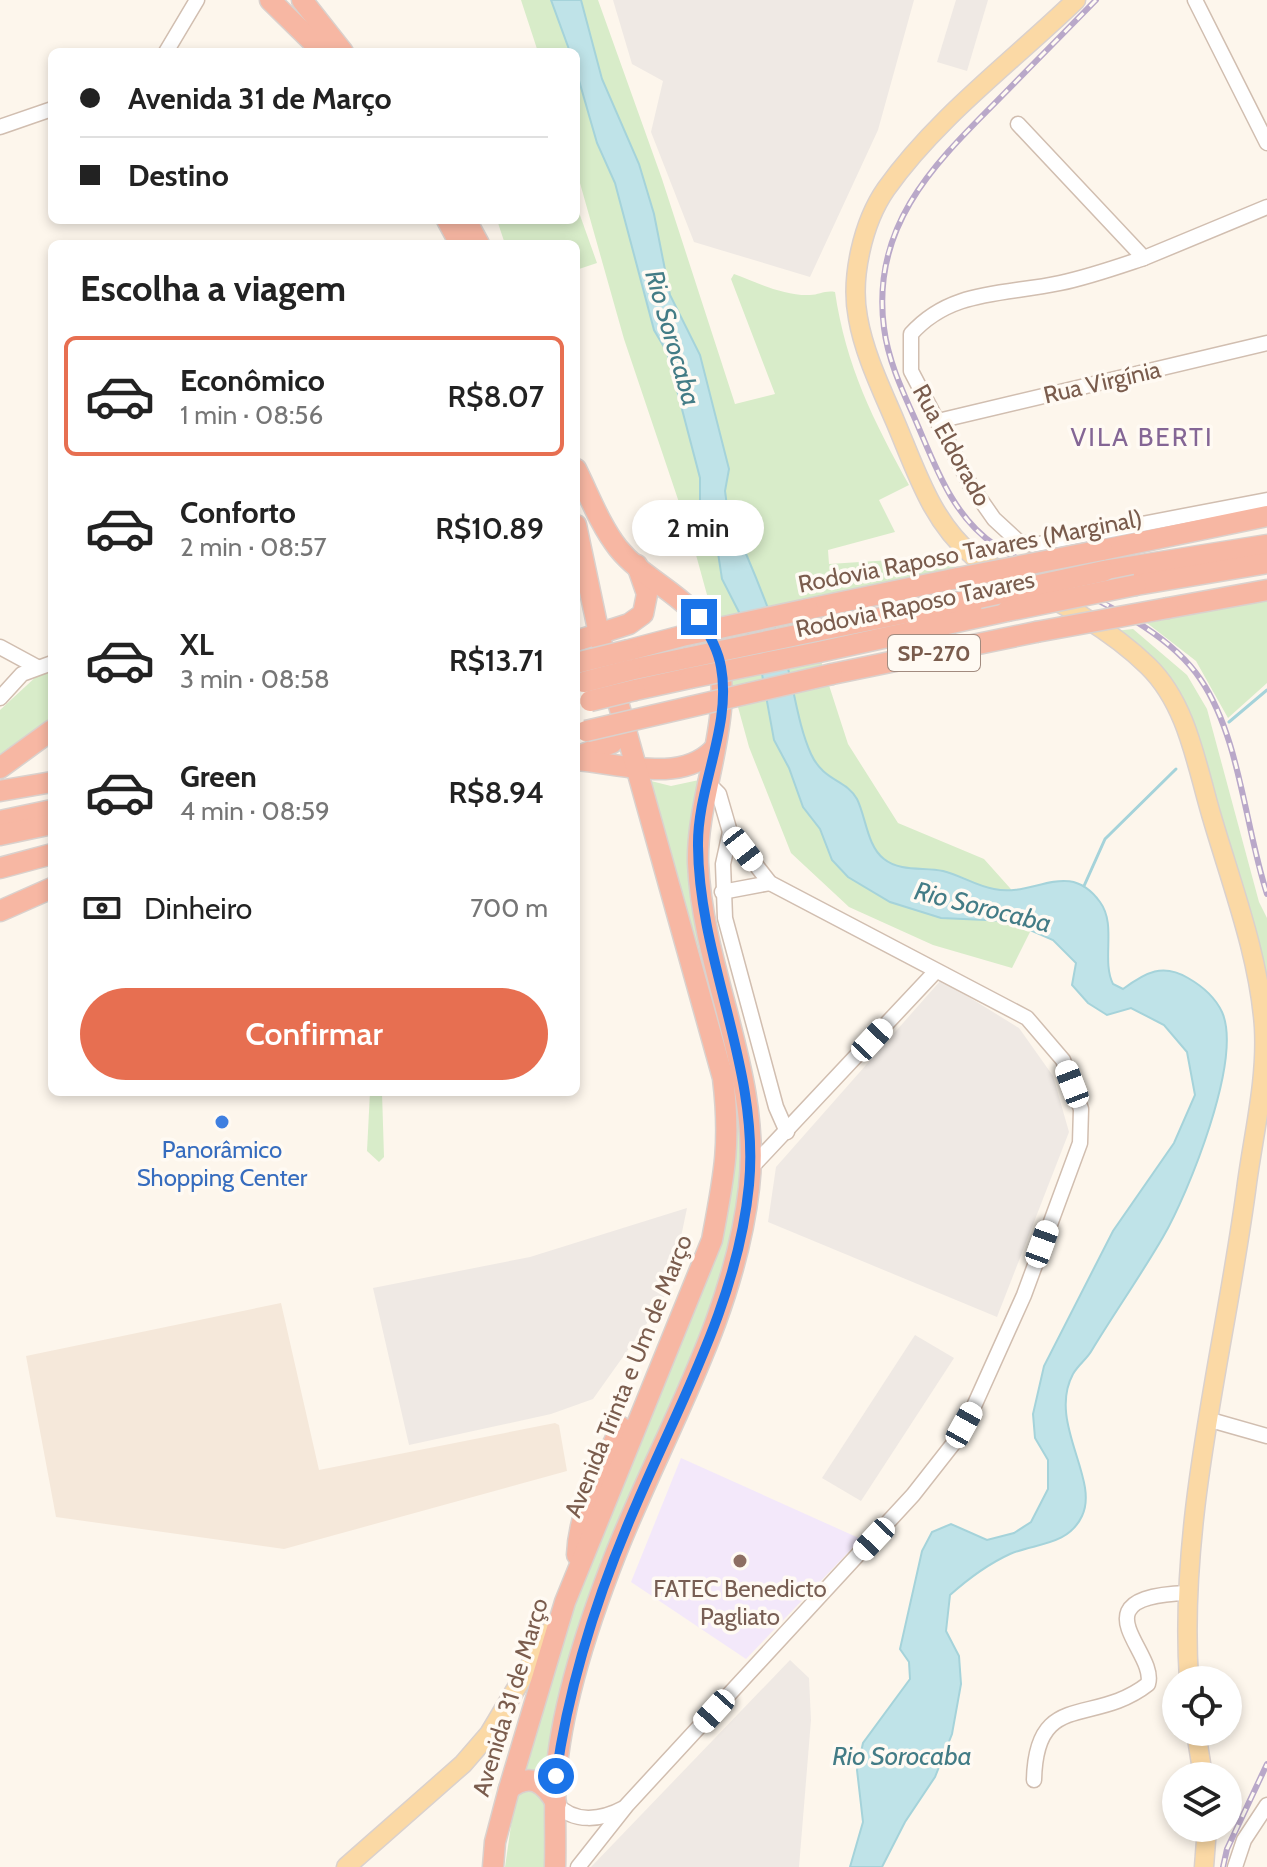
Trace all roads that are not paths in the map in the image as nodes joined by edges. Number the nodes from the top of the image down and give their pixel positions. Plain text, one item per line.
1 (197, 0) edge
2 (270, 0) edge
3 (302, 0) edge
4 (1076, 0) edge
5 (1195, 0) edge
6 (168, 48) edge
7 (319, 48) edge
8 (340, 48) edge
9 (48, 110) edge
10 (1018, 124) dead end
11 (0, 127) edge
12 (1267, 143) edge
13 (1267, 207) edge
14 (1144, 258) junction
15 (1267, 343) edge
16 (938, 421) junction
17 (580, 477) edge
18 (1267, 500) edge
19 (1267, 516) edge
20 (1267, 525) edge
21 (1179, 537) junction
22 (580, 543) edge
23 (1267, 545) edge
24 (636, 563) junction
25 (1267, 563) edge
26 (1267, 590) edge
27 (591, 593) junction
28 (622, 627) junction
29 (580, 630) edge
30 (599, 634) junction
31 (682, 636) joint
32 (580, 637) edge
33 (817, 641) junction
34 (0, 647) edge
35 (45, 665) edge
36 (580, 687) edge
37 (0, 698) edge
38 (624, 726) junction
39 (581, 732) edge
40 (48, 733) edge
41 (713, 750) junction
42 (580, 756) edge
43 (580, 759) edge
44 (601, 762) junction
45 (634, 765) junction
46 (0, 768) edge
47 (706, 781) junction
48 (48, 783) edge
49 (0, 791) edge
50 (48, 811) edge
51 (0, 821) edge
52 (48, 825) edge
53 (652, 830) junction
54 (730, 832) junction
55 (0, 835) edge
56 (48, 854) edge
57 (0, 866) edge
58 (770, 883) junction
59 (48, 890) edge
60 (722, 892) junction
61 (48, 905) edge
62 (0, 911) edge
63 (0, 926) edge
64 (936, 971) junction
65 (787, 1132) junction
66 (749, 1170) junction
67 (712, 1240) junction
68 (1207, 1419) junction
69 (1267, 1436) edge
70 (588, 1545) joint
71 (577, 1573) junction
72 (1187, 1593) junction
73 (563, 1611) junction
74 (1189, 1666) edge
75 (1034, 1780) dead end
76 (509, 1789) junction
77 (556, 1803) junction
78 (627, 1805) junction
79 (1266, 1809) edge
80 (1206, 1842) edge
81 (346, 1867) edge
82 (493, 1867) edge
83 (555, 1867) edge
84 (578, 1867) edge
85 (1204, 1867) edge
86 (1235, 1867) edge

1 - 6 street
2 - 7 highway
3 - 8 highway
4 - 68 main road
5 - 12 street
9 - 11 street
10 - 14 street
13 - 14 street, Rua Eldorado
14 - 16 street, Rua Eldorado
15 - 16 street, Rua Virgínia
16 - 18 street, Rua Eldorado
17 - 24 highway
19 - 21 highway, Rodovia Raposo Tavares (Marginal) / SP-270
20 - 21 highway
21 - 31 highway, Rodovia Raposo Tavares (Marginal) / SP-270, bridge
22 - 27 highway, Avenida Trinta e Um de Março
23 - 33 highway, Rodovia Raposo Tavares / SP-270, bridge
24 - 28 highway
24 - 41 highway
25 - 33 highway, Rodovia Raposo Tavares / SP-270, bridge
26 - 39 highway, SP-270, bridge
27 - 28 highway
27 - 29 highway
27 - 30 highway, Avenida Trinta e Um de Março
28 - 30 highway
30 - 32 highway
30 - 38 highway, Avenida Trinta e Um de Março
31 - 36 highway, Rodovia Raposo Tavares / SP-270, bridge
33 - 36 highway, Rodovia Raposo Tavares / SP-270, bridge
34 - 35 street
35 - 37 street
38 - 42 highway
38 - 45 highway, Avenida Trinta e Um de Março
40 - 46 highway
41 - 45 highway
41 - 47 highway
43 - 44 highway
44 - 45 highway
44 - 53 highway
45 - 53 highway, Avenida Trinta e Um de Março
47 - 54 street
47 - 66 highway
48 - 49 highway
50 - 51 highway
52 - 55 highway
53 - 67 highway, Avenida Trinta e Um de Março
54 - 58 street
54 - 60 street
56 - 57 highway
58 - 60 street
58 - 64 street
59 - 62 highway
60 - 65 street
61 - 63 highway
64 - 65 street
64 - 78 street
65 - 66 street
66 - 77 highway
67 - 70 highway, Avenida Trinta e Um de Março
67 - 71 highway
68 - 69 street
68 - 72 main road
70 - 71 highway, Avenida 31 de Março
71 - 73 highway, Avenida 31 de Março
72 - 74 main road
72 - 75 street
73 - 76 highway, Avenida 31 de Março
73 - 81 main road
76 - 77 highway
76 - 82 highway, Avenida 31 de Março
77 - 78 street
77 - 83 highway
78 - 84 street
79 - 86 street
80 - 85 main road

